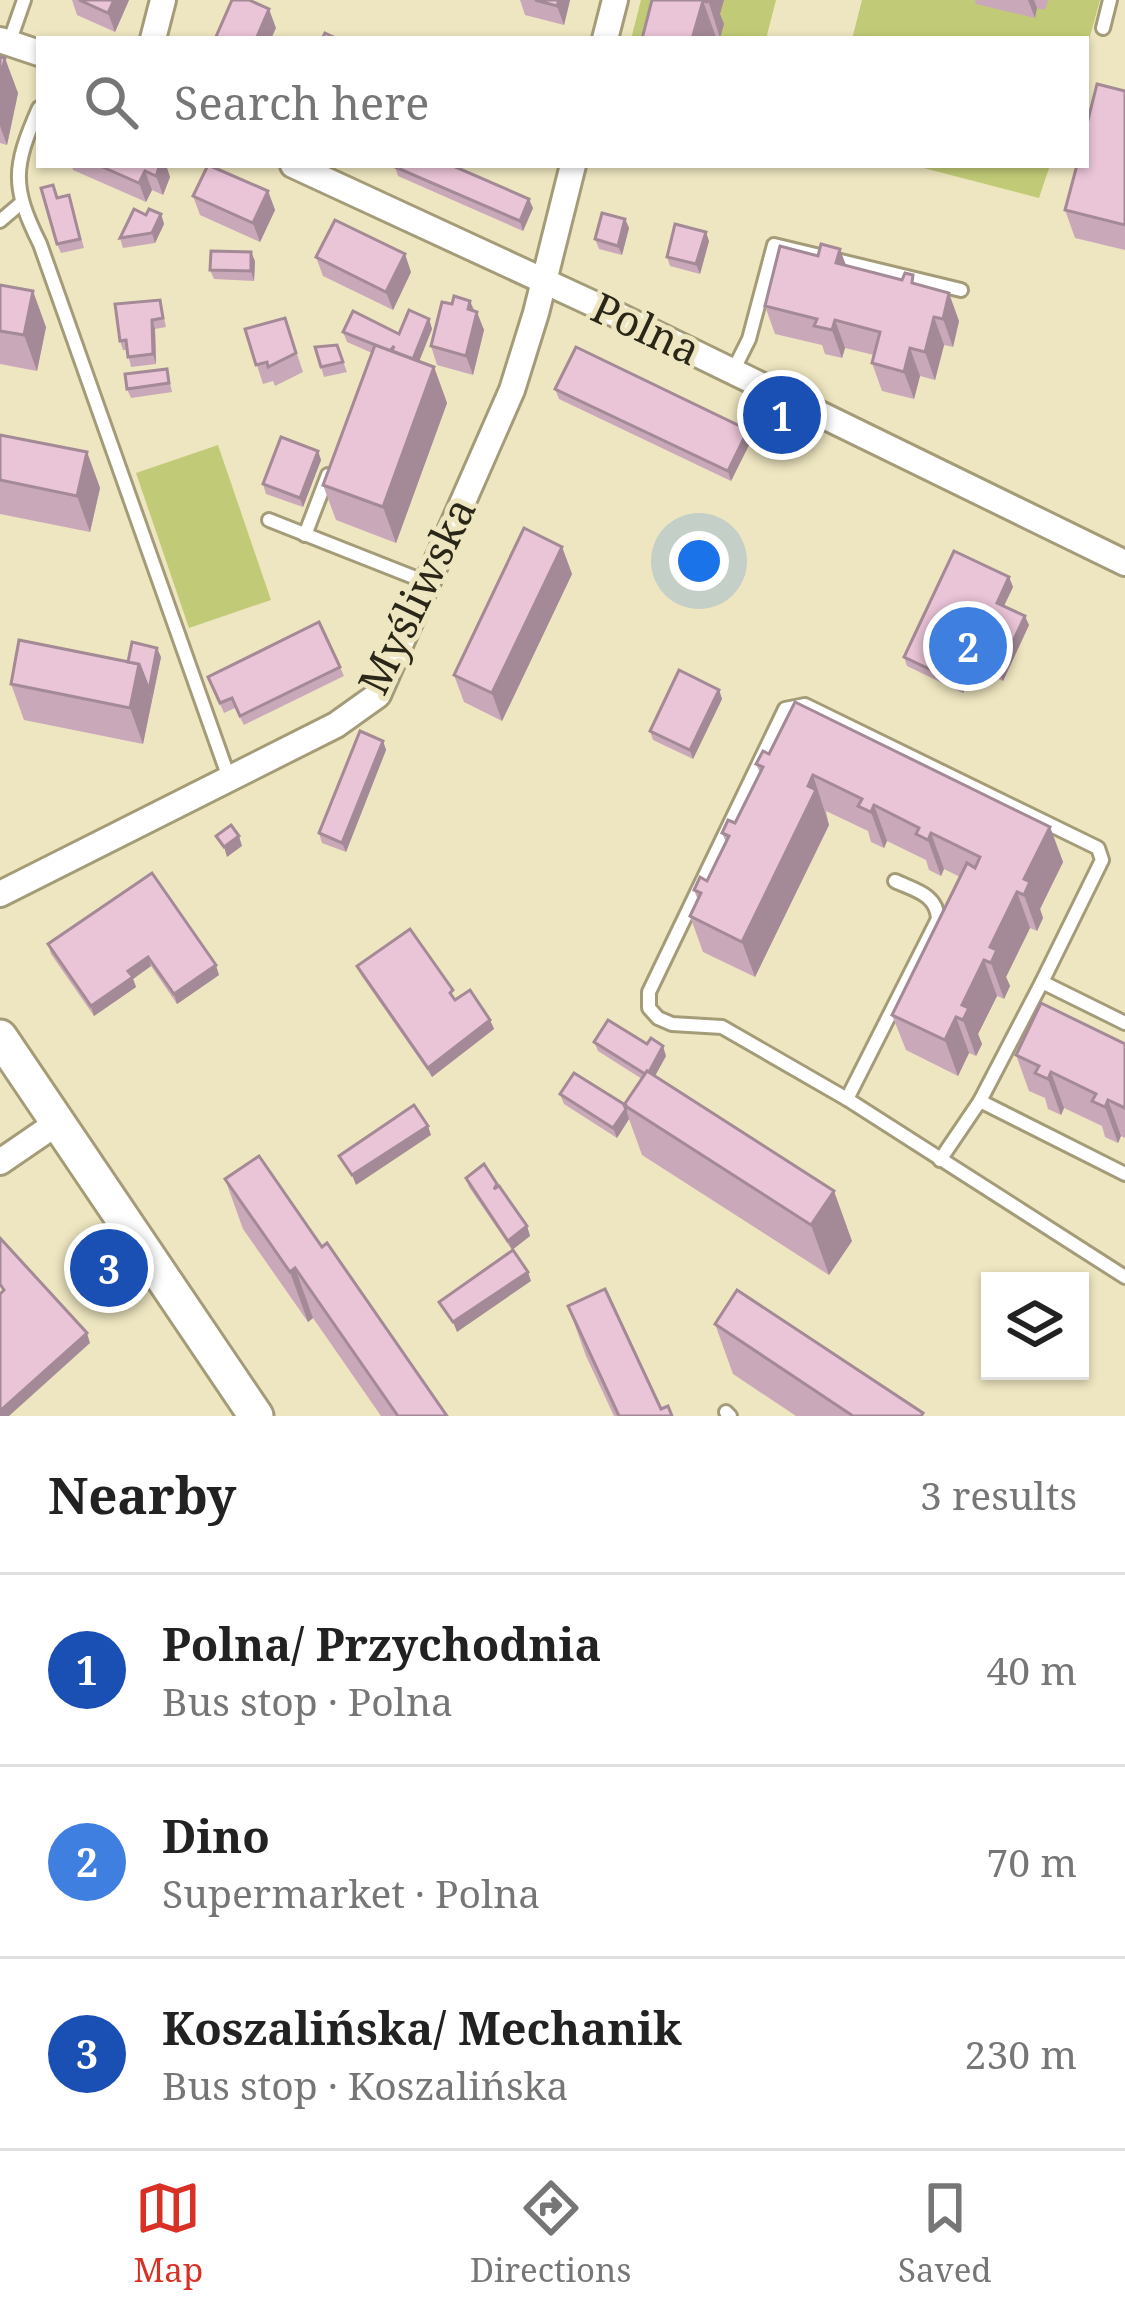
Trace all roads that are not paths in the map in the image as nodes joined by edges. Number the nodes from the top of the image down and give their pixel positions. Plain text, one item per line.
1 (24, 0) edge
2 (163, 0) edge
3 (615, 0) edge
4 (1110, 0) edge
5 (1103, 28) dead end
6 (155, 36) edge
7 (606, 36) edge
8 (5, 41) edge
9 (36, 52) edge
10 (36, 116) edge
11 (299, 168) edge
12 (572, 168) edge
13 (20, 204) junction
14 (0, 220) edge
15 (543, 282) junction
16 (962, 290) dead end
17 (734, 370) junction
18 (337, 453) edge
19 (268, 520) dead end
20 (305, 535) junction
21 (1125, 562) edge
22 (428, 582) junction
23 (229, 778) junction
24 (895, 881) dead end
25 (0, 895) edge
26 (1042, 982) junction
27 (1125, 1023) edge
28 (0, 1036) edge
29 (847, 1099) junction
30 (980, 1101) junction
31 (57, 1123) junction
32 (940, 1160) junction
33 (0, 1162) edge
34 (1125, 1174) edge
35 (1125, 1277) edge
36 (256, 1416) edge

1 - 8 lane
2 - 6 street
3 - 7 street
4 - 5 lane
8 - 9 street
10 - 13 lane
11 - 15 street, Polna
12 - 15 street, Myśliwska
13 - 14 lane
13 - 23 lane
15 - 17 street, Polna
15 - 22 street, Myśliwska
16 - 17 lane
17 - 21 street, Polna
18 - 20 lane
19 - 20 lane
20 - 22 lane
22 - 23 street, Myśliwska
23 - 25 street, Myśliwska
24 - 29 lane
26 - 27 lane
26 - 29 lane
26 - 30 lane
28 - 31 street
29 - 32 lane
30 - 32 lane
30 - 34 lane
31 - 33 street
31 - 36 street
32 - 35 lane

